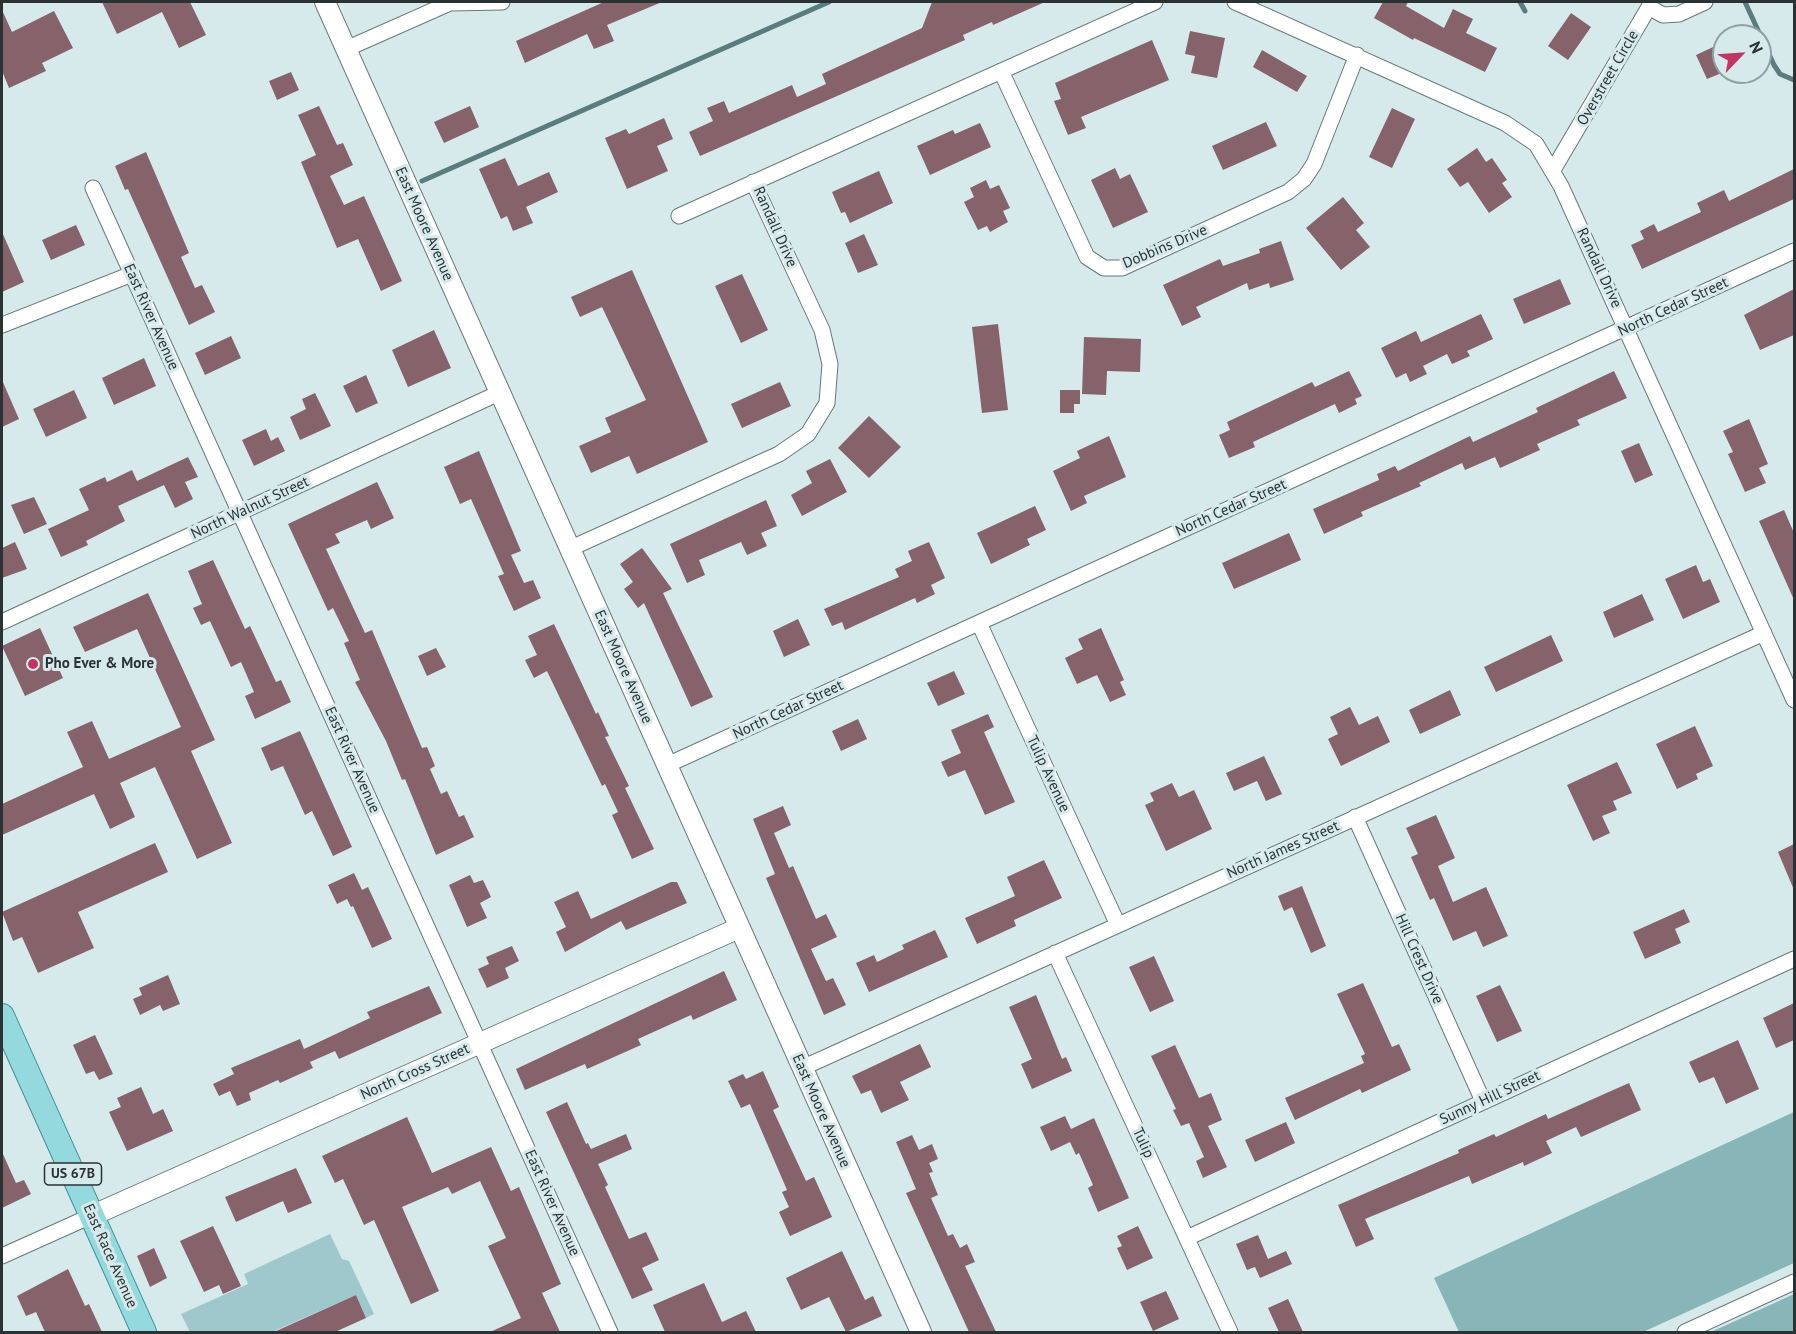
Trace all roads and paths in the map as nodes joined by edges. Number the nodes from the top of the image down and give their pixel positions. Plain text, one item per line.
1 (325, 2) edge
2 (502, 2) edge
3 (1155, 2) edge
4 (1235, 2) edge
5 (1705, 2) edge
6 (1648, 4) edge
7 (346, 49) junction
8 (1357, 55) junction
9 (1001, 71) junction
10 (1553, 170) junction
11 (753, 182) junction
12 (93, 188) dead end
13 (679, 216) dead end
14 (1794, 251) edge
15 (132, 274) junction
16 (2, 325) edge
17 (1627, 328) junction
18 (499, 393) junction
19 (240, 513) junction
20 (569, 549) junction
21 (2, 622) edge
22 (979, 623) junction
23 (1764, 633) junction
24 (1794, 700) edge
25 (667, 765) junction
26 (1355, 817) junction
27 (1118, 925) junction
28 (739, 928) junction
29 (1055, 953) junction
30 (1794, 959) edge
31 (2, 1016) edge
32 (479, 1043) junction
33 (802, 1068) junction
34 (1483, 1101) junction
35 (92, 1216) junction
36 (1187, 1238) junction
37 (2, 1256) edge
38 (1794, 1282) edge
39 (144, 1332) edge
40 (610, 1332) edge
41 (921, 1332) edge
42 (1230, 1332) edge
43 (1685, 1332) edge

1 - 7 street, East Moore Avenue
2 - 7 street
3 - 9 street, Randall Drive
4 - 8 street, Randall Drive
5 - 6 street, Overstreet Circle
6 - 10 street, Overstreet Circle
7 - 18 street, East Moore Avenue
8 - 9 street, Dobbins Drive
8 - 10 street, Randall Drive
9 - 11 street, Randall Drive
10 - 17 street, Randall Drive
11 - 13 street
11 - 20 street, Randall Drive
12 - 15 street, East River Avenue
14 - 17 street, North Cedar Street
15 - 16 street
15 - 19 street, East River Avenue
17 - 22 street, North Cedar Street
17 - 23 street, Randall Drive
18 - 19 street, North Walnut Street
18 - 20 street, East Moore Avenue
19 - 21 street, North Walnut Street
19 - 32 street, East River Avenue
20 - 25 street, East Moore Avenue
22 - 25 street, North Cedar Street
22 - 27 street, Tulip Avenue
23 - 24 street, Randall Drive
23 - 26 street, North James Street
25 - 28 street, East Moore Avenue
26 - 27 street, North James Street
26 - 34 street, Hill Crest Drive
27 - 29 street, North James Street
28 - 32 street, North Cross Street
28 - 33 street, East Moore Avenue
29 - 33 street, North James Street
29 - 36 street, Tulip
30 - 34 street, Sunny Hill Street
31 - 35 main road, East Race Avenue / US 67B
32 - 35 street, North Cross Street
32 - 40 street, East River Avenue
33 - 41 street, East Moore Avenue
34 - 36 street, Sunny Hill Street
35 - 37 street
35 - 39 main road, East Race Avenue / US 67B
36 - 42 street, Tulip
38 - 43 street

